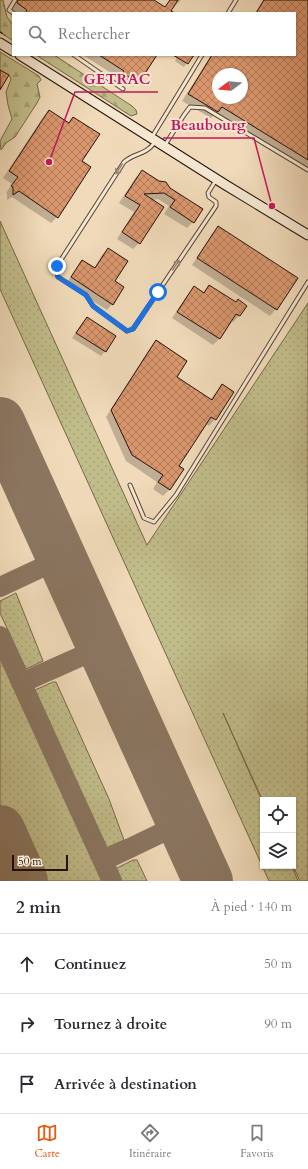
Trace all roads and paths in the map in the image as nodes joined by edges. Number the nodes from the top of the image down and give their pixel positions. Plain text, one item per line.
1 (15, 0) edge
2 (236, 0) edge
3 (12, 12) edge
4 (229, 12) edge
5 (0, 43) edge
6 (12, 50) edge
7 (22, 56) edge
8 (75, 56) edge
9 (201, 56) edge
10 (122, 89) dead end
11 (153, 143) junction
12 (164, 146) junction
13 (308, 170) edge
14 (216, 179) junction
15 (308, 235) edge
16 (308, 282) edge
17 (130, 485) dead end

1 - 3 lane
2 - 4 lane
5 - 6 main road
7 - 11 main road
8 - 10 lane
9 - 11 lane
11 - 12 main road
11 -> 14 lane
12 - 13 lane
12 - 14 main road
14 - 15 main road
16 - 17 lane

